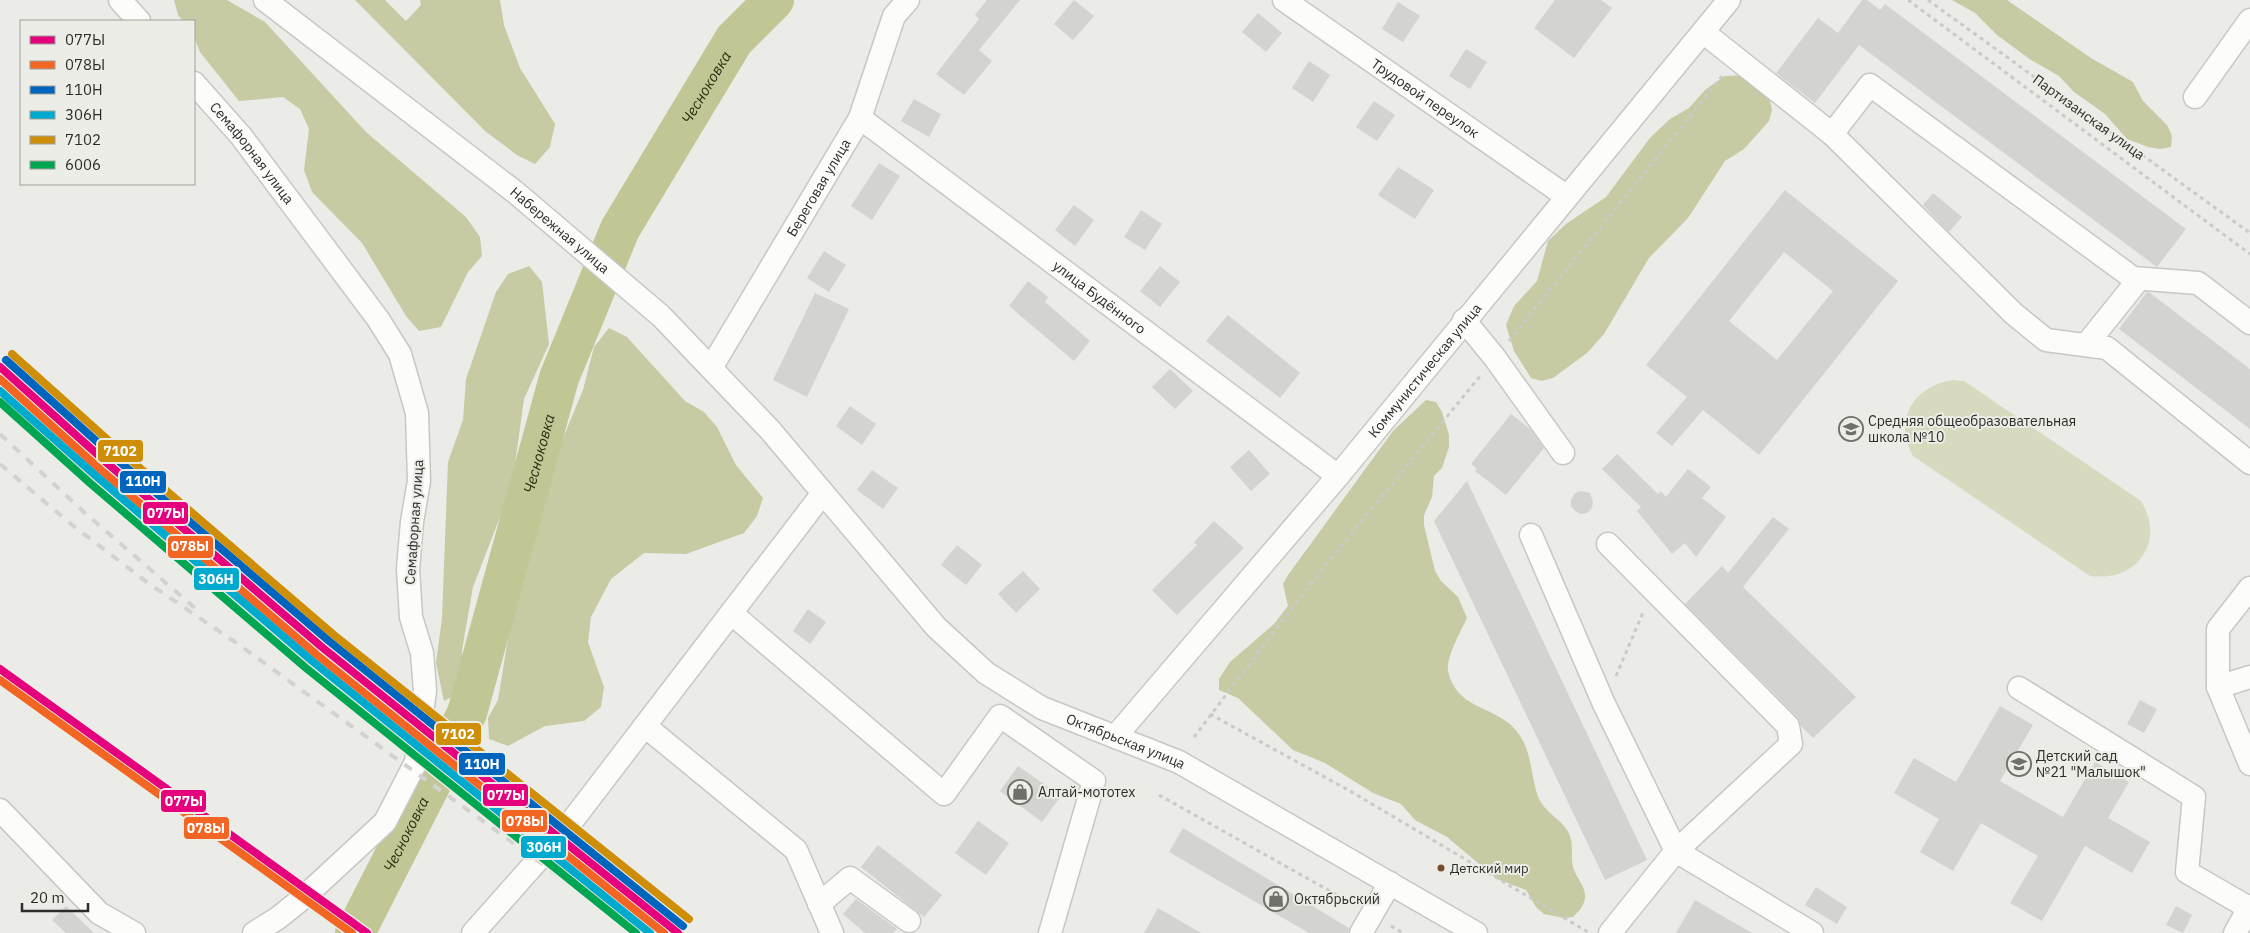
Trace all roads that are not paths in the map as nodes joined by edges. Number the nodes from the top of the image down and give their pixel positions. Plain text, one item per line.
1 (120, 0) edge
2 (265, 0) edge
3 (908, 0) edge
4 (1284, 0) edge
5 (1730, 0) edge
6 (138, 20) edge
7 (2250, 20) edge
8 (1703, 32) junction
9 (195, 84) edge
10 (2195, 96) dead end
11 (860, 118) junction
12 (1832, 134) junction
13 (1566, 196) junction
14 (2138, 279) junction
15 (1464, 320) junction
16 (2250, 322) edge
17 (2086, 345) junction
18 (711, 368) junction
19 (1563, 453) dead end
20 (2250, 464) edge
21 (1338, 476) junction
22 (823, 493) junction
23 (1531, 536) dead end
24 (1608, 544) dead end
25 (2250, 588) edge
26 (731, 613) junction
27 (2250, 677) edge
28 (2218, 687) junction
29 (2019, 688) dead end
30 (644, 726) junction
31 (1115, 737) junction
32 (2250, 764) edge
33 (0, 810) edge
34 (1676, 851) junction
35 (1390, 883) junction
36 (819, 904) junction
37 (2249, 907) edge
38 (909, 921) dead end
39 (1367, 924) edge
40 (134, 933) edge
41 (254, 933) edge
42 (473, 933) edge
43 (832, 933) edge
44 (1050, 933) edge
45 (1476, 933) edge
46 (1610, 933) edge
47 (1812, 933) edge
48 (2235, 933) edge

1 - 6 street
2 - 18 street, Набережная улица
3 - 11 street, Береговая улица
4 - 13 street, Трудовой переулок
5 - 8 street, Коммунистическая улица
7 - 10 street
8 - 12 street
8 - 13 street, Коммунистическая улица
9 - 41 street, Семафорная улица
11 - 18 street, Береговая улица
11 - 21 street, улица Будённого
12 - 14 street
12 - 17 street
13 - 15 street, Коммунистическая улица
14 - 16 street
14 - 17 street
15 - 19 street
15 - 21 street, Коммунистическая улица
17 - 20 street
18 - 22 street, Набережная улица
21 - 31 street, Коммунистическая улица
22 - 26 street
22 - 31 street, Октябрьская улица
23 - 34 street
24 - 34 street
25 - 28 street
26 - 30 street
26 - 44 street
27 - 28 street
28 - 32 street
29 - 37 street
30 - 36 street
30 - 42 street
31 - 35 street, Октябрьская улица
33 - 40 street
34 - 46 street
34 - 47 street
35 - 39 street
35 - 45 street, Октябрьская улица
36 - 38 street
36 - 43 street
37 - 48 street

